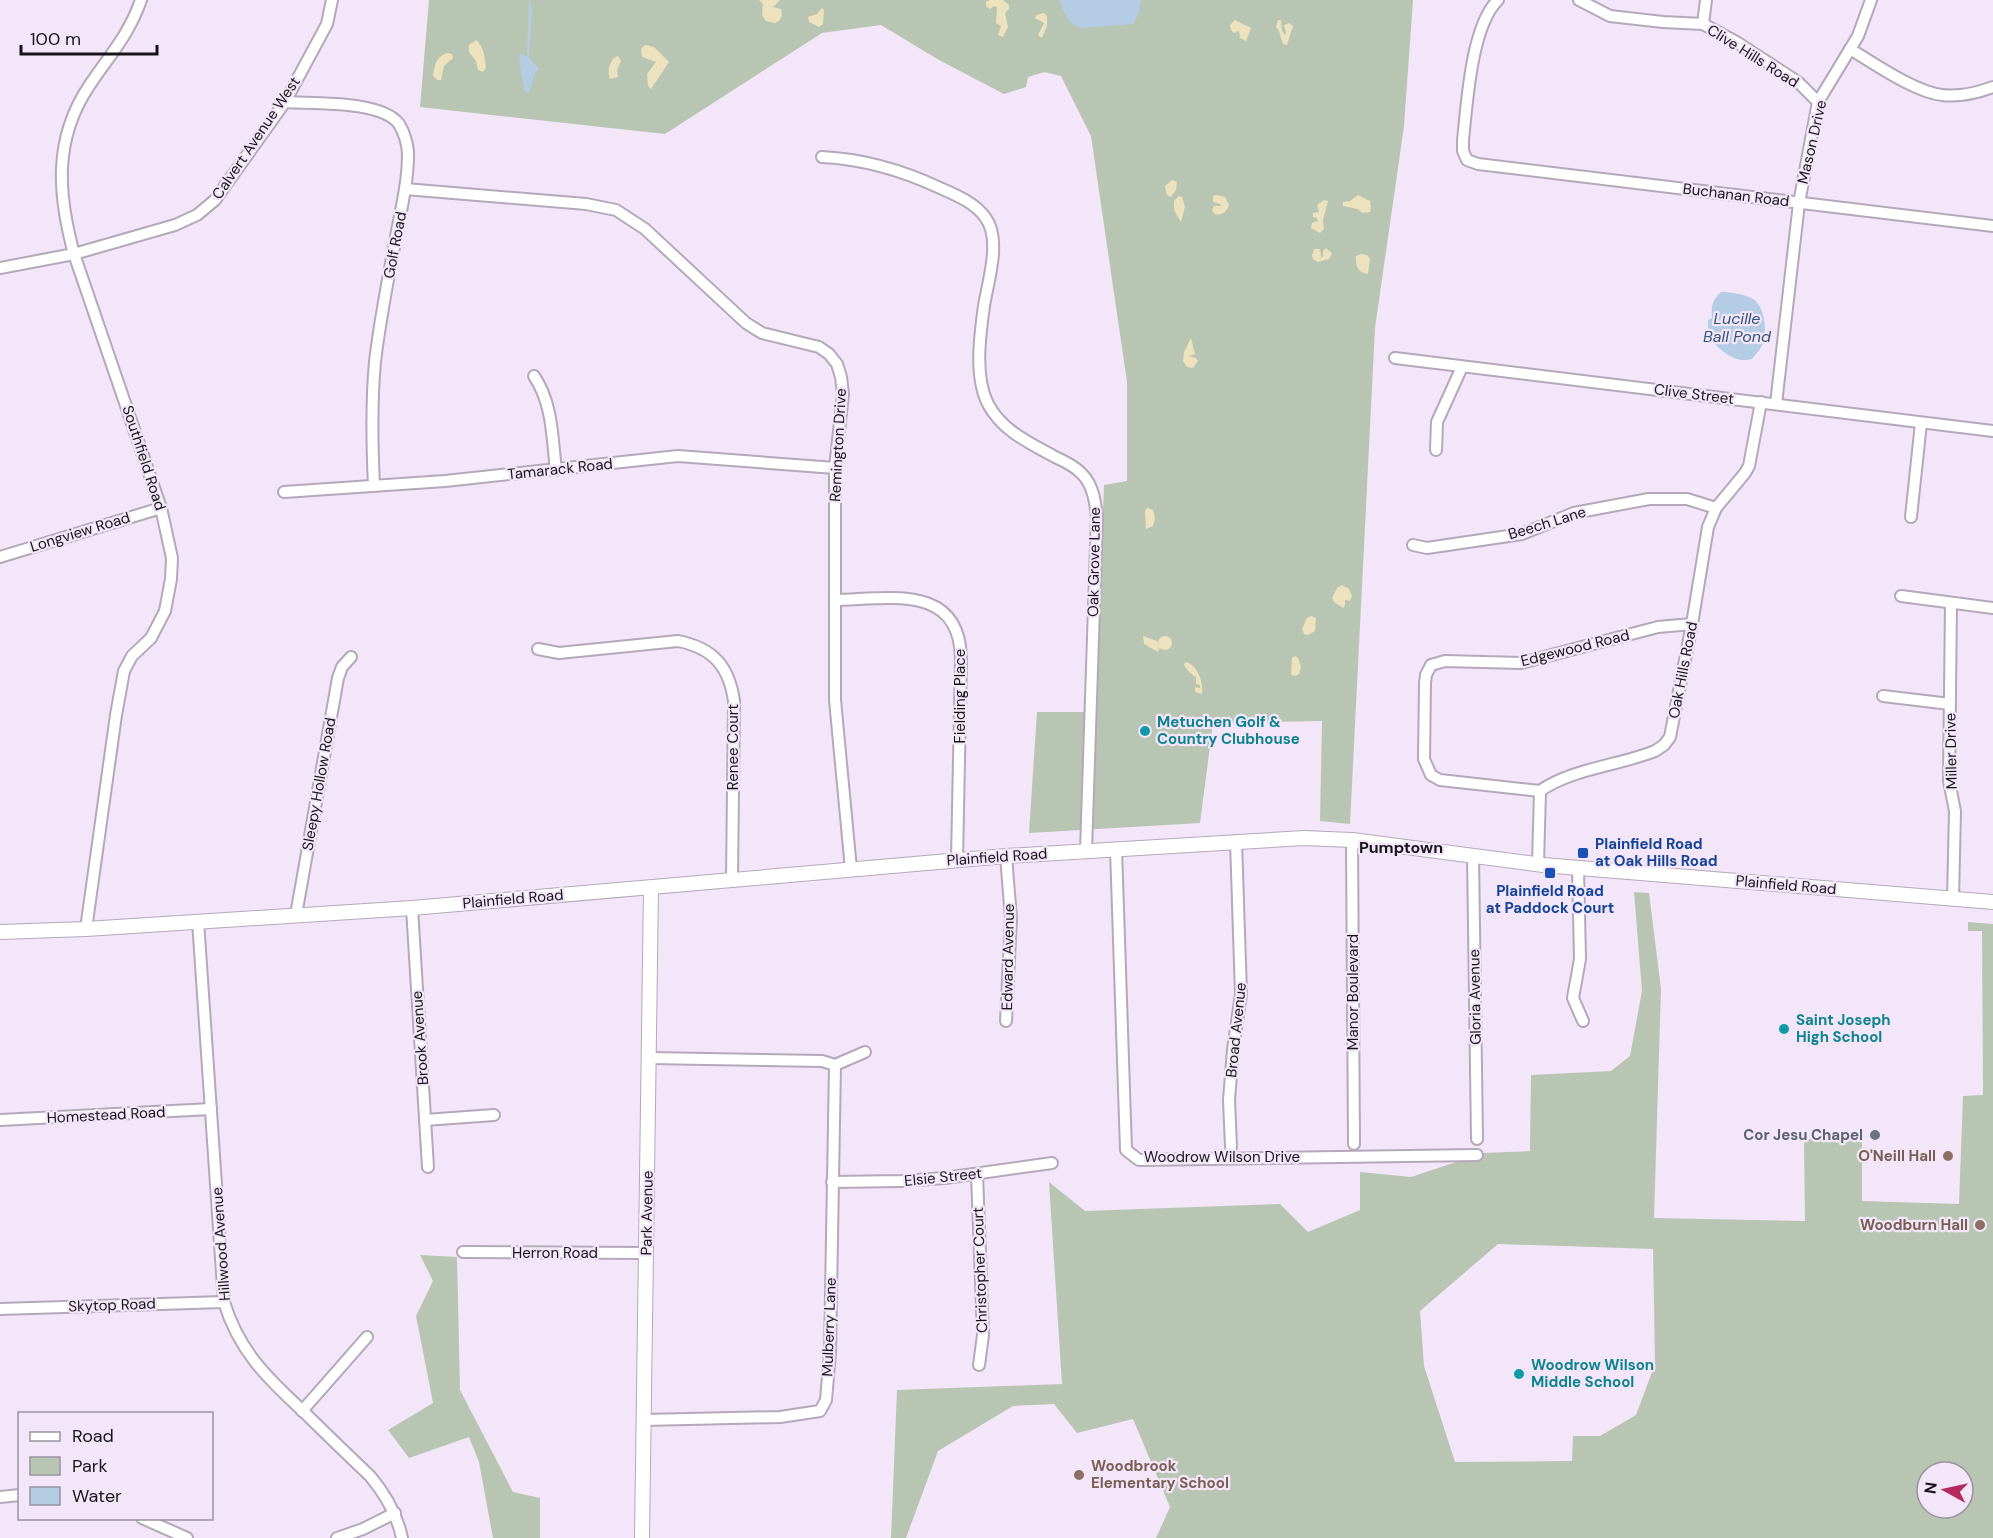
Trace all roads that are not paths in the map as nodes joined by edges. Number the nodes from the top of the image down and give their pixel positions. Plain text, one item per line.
1 (141, 0) edge
2 (332, 0) edge
3 (1498, 0) edge
4 (1579, 0) edge
5 (1706, 0) edge
6 (1871, 0) edge
7 (1703, 24) junction
8 (1850, 49) junction
9 (1993, 87) edge
10 (285, 102) junction
11 (1818, 102) junction
12 (822, 156) dead end
13 (405, 189) junction
14 (1799, 203) junction
15 (1993, 226) edge
16 (74, 254) junction
17 (0, 268) edge
18 (1395, 358) dead end
19 (1462, 367) junction
20 (534, 376) dead end
21 (1761, 402) junction
22 (1776, 404) junction
23 (1922, 423) junction
24 (1993, 431) edge
25 (1436, 450) dead end
26 (835, 468) junction
27 (556, 470) junction
28 (374, 486) junction
29 (284, 492) dead end
30 (161, 508) junction
31 (1716, 508) junction
32 (1911, 517) dead end
33 (1413, 545) dead end
34 (0, 557) edge
35 (1901, 596) dead end
36 (835, 600) junction
37 (1952, 604) junction
38 (1993, 608) edge
39 (1692, 624) junction
40 (538, 648) dead end
41 (351, 657) dead end
42 (1884, 696) dead end
43 (1950, 704) junction
44 (1540, 791) junction
45 (1352, 840) junction
46 (1236, 842) junction
47 (1116, 849) junction
48 (1086, 851) junction
49 (1473, 855) junction
50 (1006, 856) junction
51 (957, 860) junction
52 (1538, 864) junction
53 (1578, 868) junction
54 (851, 869) junction
55 (732, 879) junction
56 (651, 888) junction
57 (1953, 899) junction
58 (1993, 902) edge
59 (412, 909) junction
60 (296, 915) junction
61 (198, 921) junction
62 (86, 928) junction
63 (0, 932) edge
64 (1582, 1021) dead end
65 (1006, 1022) dead end
66 (865, 1052) dead end
67 (649, 1058) junction
68 (835, 1065) junction
69 (211, 1109) junction
70 (494, 1115) dead end
71 (0, 1120) edge
72 (425, 1120) junction
73 (1477, 1139) dead end
74 (1354, 1144) dead end
75 (1231, 1147) dead end
76 (1477, 1155) dead end
77 (1052, 1163) dead end
78 (428, 1167) dead end
79 (977, 1174) junction
80 (832, 1182) junction
81 (464, 1252) dead end
82 (647, 1253) junction
83 (224, 1302) junction
84 (0, 1308) edge
85 (367, 1337) dead end
86 (979, 1365) dead end
87 (302, 1411) junction
88 (644, 1420) junction
89 (18, 1495) edge
90 (0, 1497) edge
91 (395, 1513) junction
92 (146, 1520) edge
93 (187, 1538) edge
94 (337, 1538) edge
95 (402, 1538) edge
96 (642, 1538) edge

1 - 16 street, Southfield Road
2 - 10 street, Calvert Avenue West
3 - 14 street, Buchanan Road
4 - 7 street, Clive Hills Road
5 - 7 street
6 - 8 street, Mason Drive
7 - 11 street, Clive Hills Road
8 - 9 street
8 - 11 street, Mason Drive
10 - 13 street, Golf Road
10 - 16 street, Calvert Avenue West
11 - 14 street, Mason Drive
12 - 48 street, Oak Grove Lane
13 - 26 street, Remington Drive
13 - 28 street, Golf Road
14 - 15 street, Buchanan Road
14 - 22 street, Mason Drive
16 - 17 street, Calvert Avenue West
16 - 30 street, Southfield Road
18 - 19 street, Clive Street
19 - 21 street, Clive Street
19 - 25 street
20 - 27 street
21 - 22 street, Clive Street
21 - 31 street, Oak Hills Road
22 - 23 street, Clive Street
23 - 24 street, Clive Street
23 - 32 street
26 - 27 street, Tamarack Road
26 - 36 street, Remington Drive
27 - 28 street, Tamarack Road
28 - 29 street, Tamarack Road
30 - 34 street, Longview Road
30 - 62 street, Southfield Road
31 - 33 street, Beech Lane
31 - 39 street, Oak Hills Road
35 - 37 street
36 - 51 street, Fielding Place
36 - 54 street, Remington Drive
37 - 38 street
37 - 43 street, Miller Drive
39 - 44 street, Oak Hills Road
39 - 44 street, Edgewood Road
40 - 55 street, Renee Court
41 - 60 street, Sleepy Hollow Road
42 - 43 street
43 - 57 street, Miller Drive
44 - 52 street
45 - 46 street, Plainfield Road
45 - 49 street, Plainfield Road
45 - 74 street, Manor Boulevard
46 - 47 street, Plainfield Road
46 - 75 street, Broad Avenue
47 - 48 street, Plainfield Road
47 - 76 street, Woodrow Wilson Drive
48 - 50 street, Plainfield Road
49 - 52 street, Plainfield Road
49 - 73 street, Gloria Avenue
50 - 51 street, Plainfield Road
50 - 65 street, Edward Avenue
51 - 54 street, Plainfield Road
52 - 53 street, Plainfield Road
53 - 57 street, Plainfield Road
53 - 64 street
54 - 55 street, Plainfield Road
55 - 56 street, Plainfield Road
56 - 59 street, Plainfield Road
56 - 67 street, Park Avenue
57 - 58 street, Plainfield Road
59 - 60 street, Plainfield Road
59 - 72 street, Brook Avenue
60 - 61 street, Plainfield Road
61 - 62 street, Plainfield Road
61 - 69 street, Hillwood Avenue
62 - 63 street, Plainfield Road
66 - 68 street
67 - 68 street
67 - 82 street, Park Avenue
68 - 80 street, Mulberry Lane
69 - 71 street, Homestead Road
69 - 83 street, Hillwood Avenue
70 - 72 street
72 - 78 street, Brook Avenue
77 - 79 street, Elsie Street
79 - 80 street, Elsie Street
79 - 86 street, Christopher Court
80 - 88 street, Mulberry Lane
81 - 82 street, Herron Road
82 - 88 street, Park Avenue
83 - 84 street, Skytop Road
83 - 87 street, Hillwood Avenue
85 - 87 street
87 - 91 street, Hillwood Avenue
88 - 96 street, Park Avenue
89 - 90 street
91 - 94 street
91 - 95 street, Hillwood Avenue
92 - 93 street

